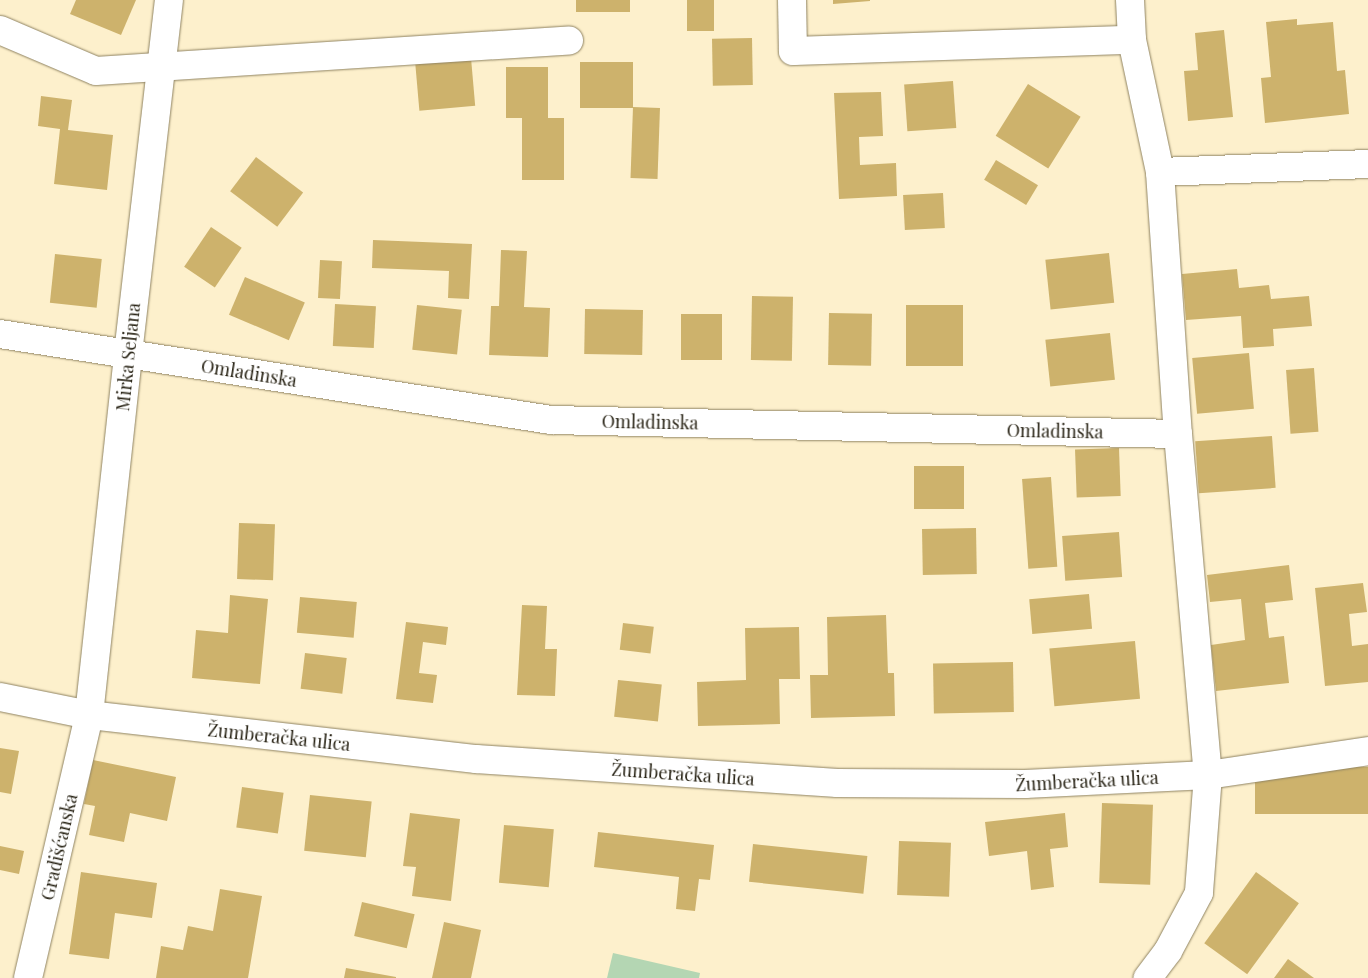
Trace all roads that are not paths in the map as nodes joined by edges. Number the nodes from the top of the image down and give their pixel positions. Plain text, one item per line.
1 (169, 0) edge
2 (792, 0) edge
3 (1130, 0) edge
4 (0, 30) edge
5 (569, 40) dead end
6 (1132, 40) junction
7 (160, 68) junction
8 (1368, 164) edge
9 (1160, 172) junction
10 (0, 334) edge
11 (128, 354) junction
12 (1178, 434) junction
13 (0, 697) edge
14 (90, 715) junction
15 (1368, 751) edge
16 (1208, 775) junction
17 (28, 978) edge
18 (1148, 978) edge

1 - 7 street, Mirka Seljana
2 - 6 street
3 - 6 street
4 - 7 street
5 - 7 street
6 - 9 street
7 - 11 street, Mirka Seljana
8 - 9 street
9 - 12 street
10 - 11 street, Omladinska
11 - 12 street, Omladinska
11 - 14 street, Mirka Seljana
12 - 16 street
13 - 14 street, Žumberačka ulica
14 - 16 street, Žumberačka ulica
14 - 17 street, Gradišćanska
15 - 16 street, Žumberačka ulica
16 - 18 street

